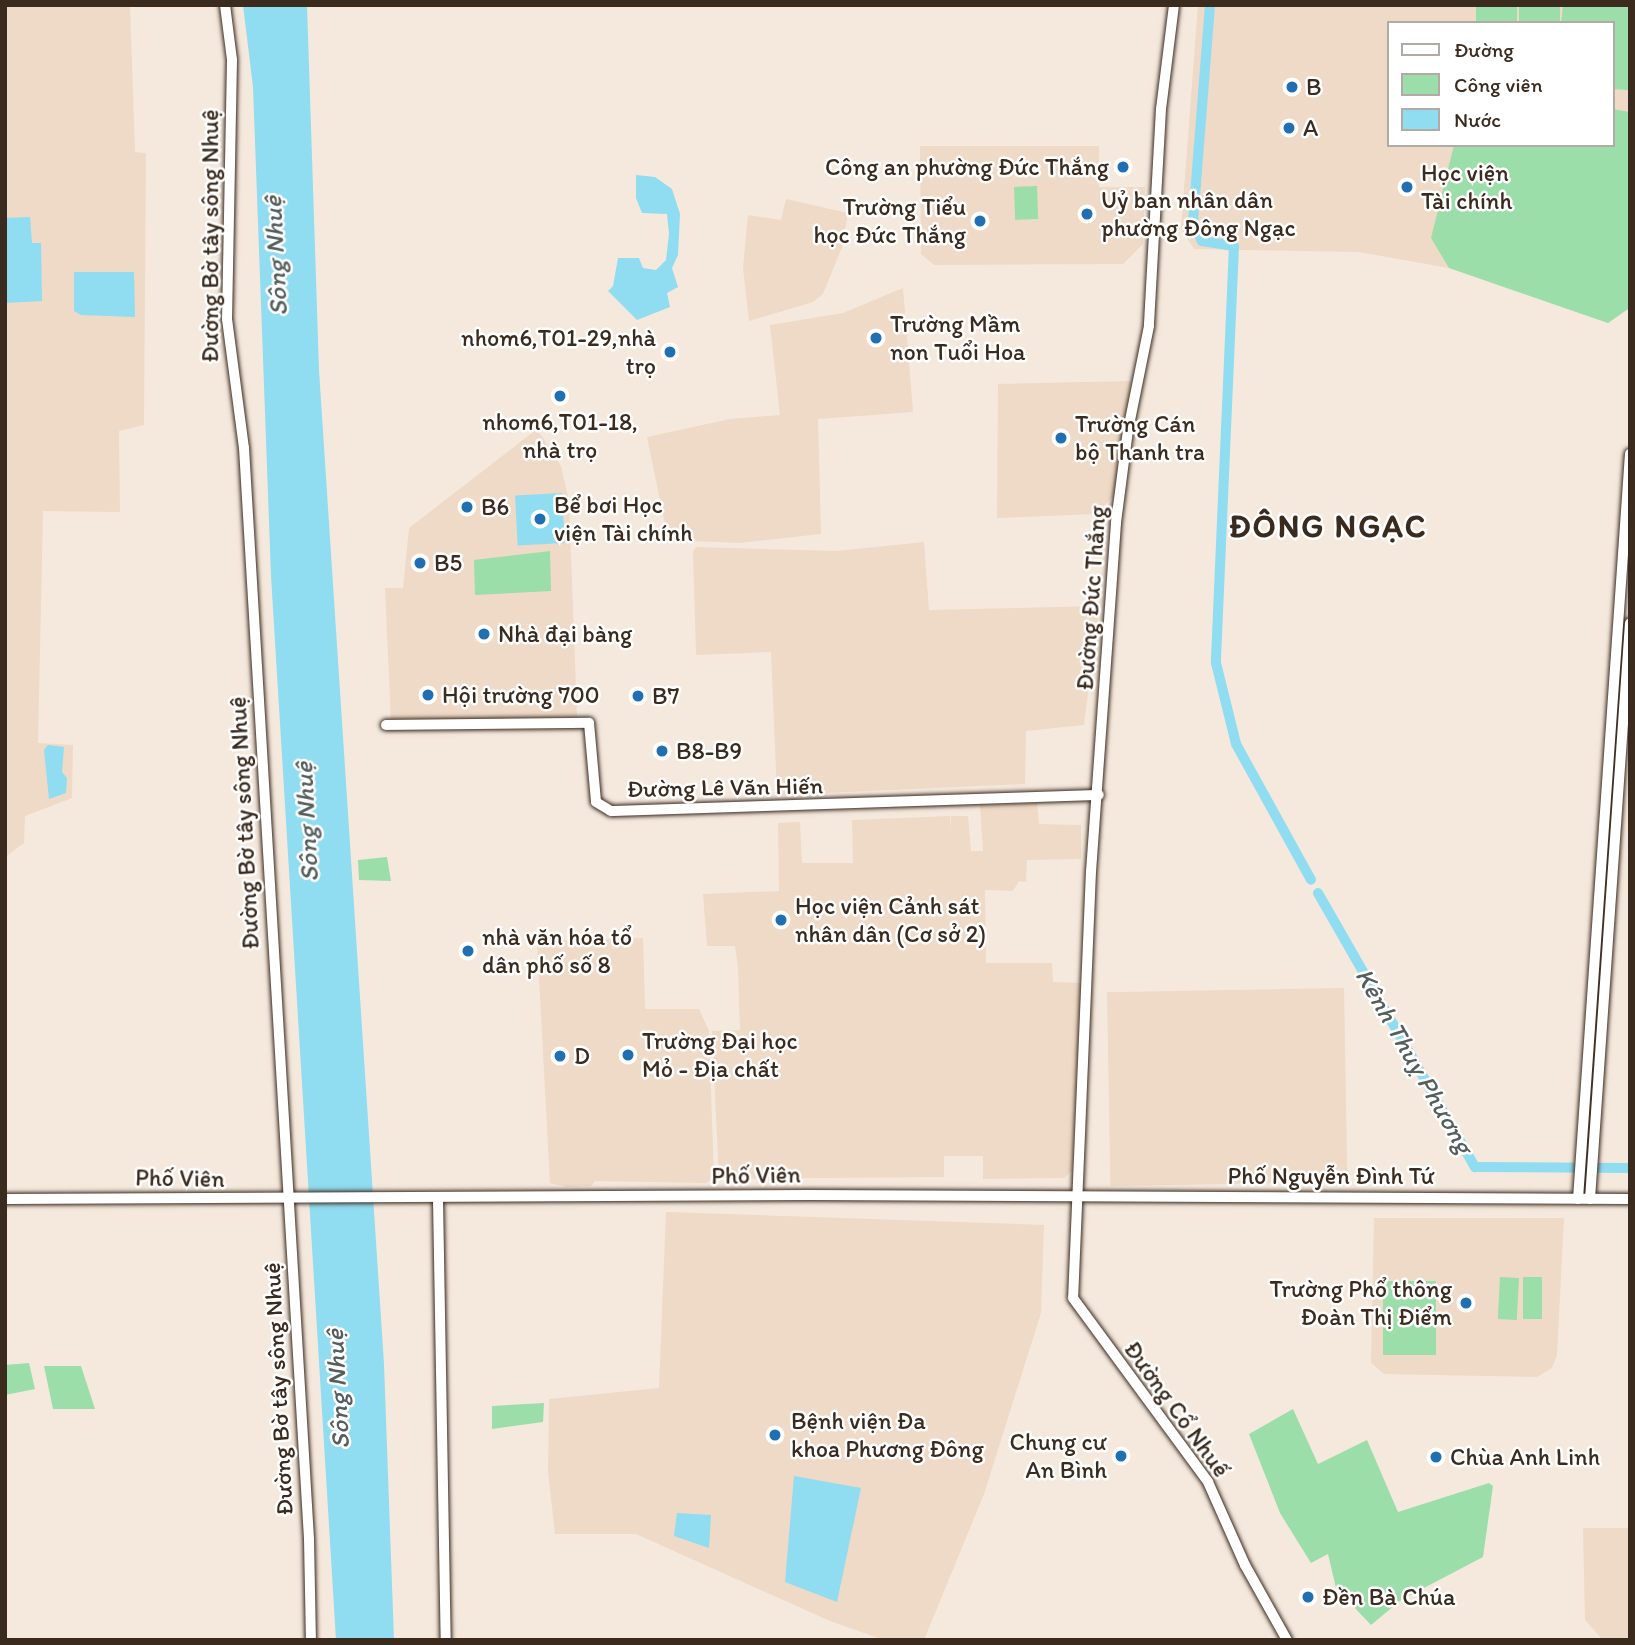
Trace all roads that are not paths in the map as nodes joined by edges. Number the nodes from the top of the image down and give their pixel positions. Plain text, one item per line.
1 (225, 5) edge
2 (1174, 5) edge
3 (1630, 454) edge
4 (1630, 623) edge
5 (386, 725) dead end
6 (1098, 795) junction
7 (1075, 1196) junction
8 (5, 1199) edge
9 (438, 1199) junction
10 (1578, 1199) junction
11 (1590, 1199) junction
12 (1630, 1199) edge
13 (288, 1200) junction
14 (311, 1640) edge
15 (446, 1640) edge
16 (1287, 1640) edge

1 - 13 street, Đường Bờ tây sông Nhuệ
2 - 6 street, Đường Đức Thắng
3 - 10 street
4 - 11 street
5 - 6 street, Đường Lê Văn Hiến
6 - 7 street, Đường Đức Thắng
7 - 9 street, Phố Viên
7 - 10 street, Phố Nguyễn Đình Tứ
7 - 16 street, Đường Cổ Nhuế
8 - 13 street, Phố Viên
9 - 13 street, Phố Viên
9 - 15 street
10 - 11 street, Phố Nguyễn Đình Tứ
11 - 12 street, Phố Nguyễn Đình Tứ
13 - 14 street, Đường Bờ tây sông Nhuệ

